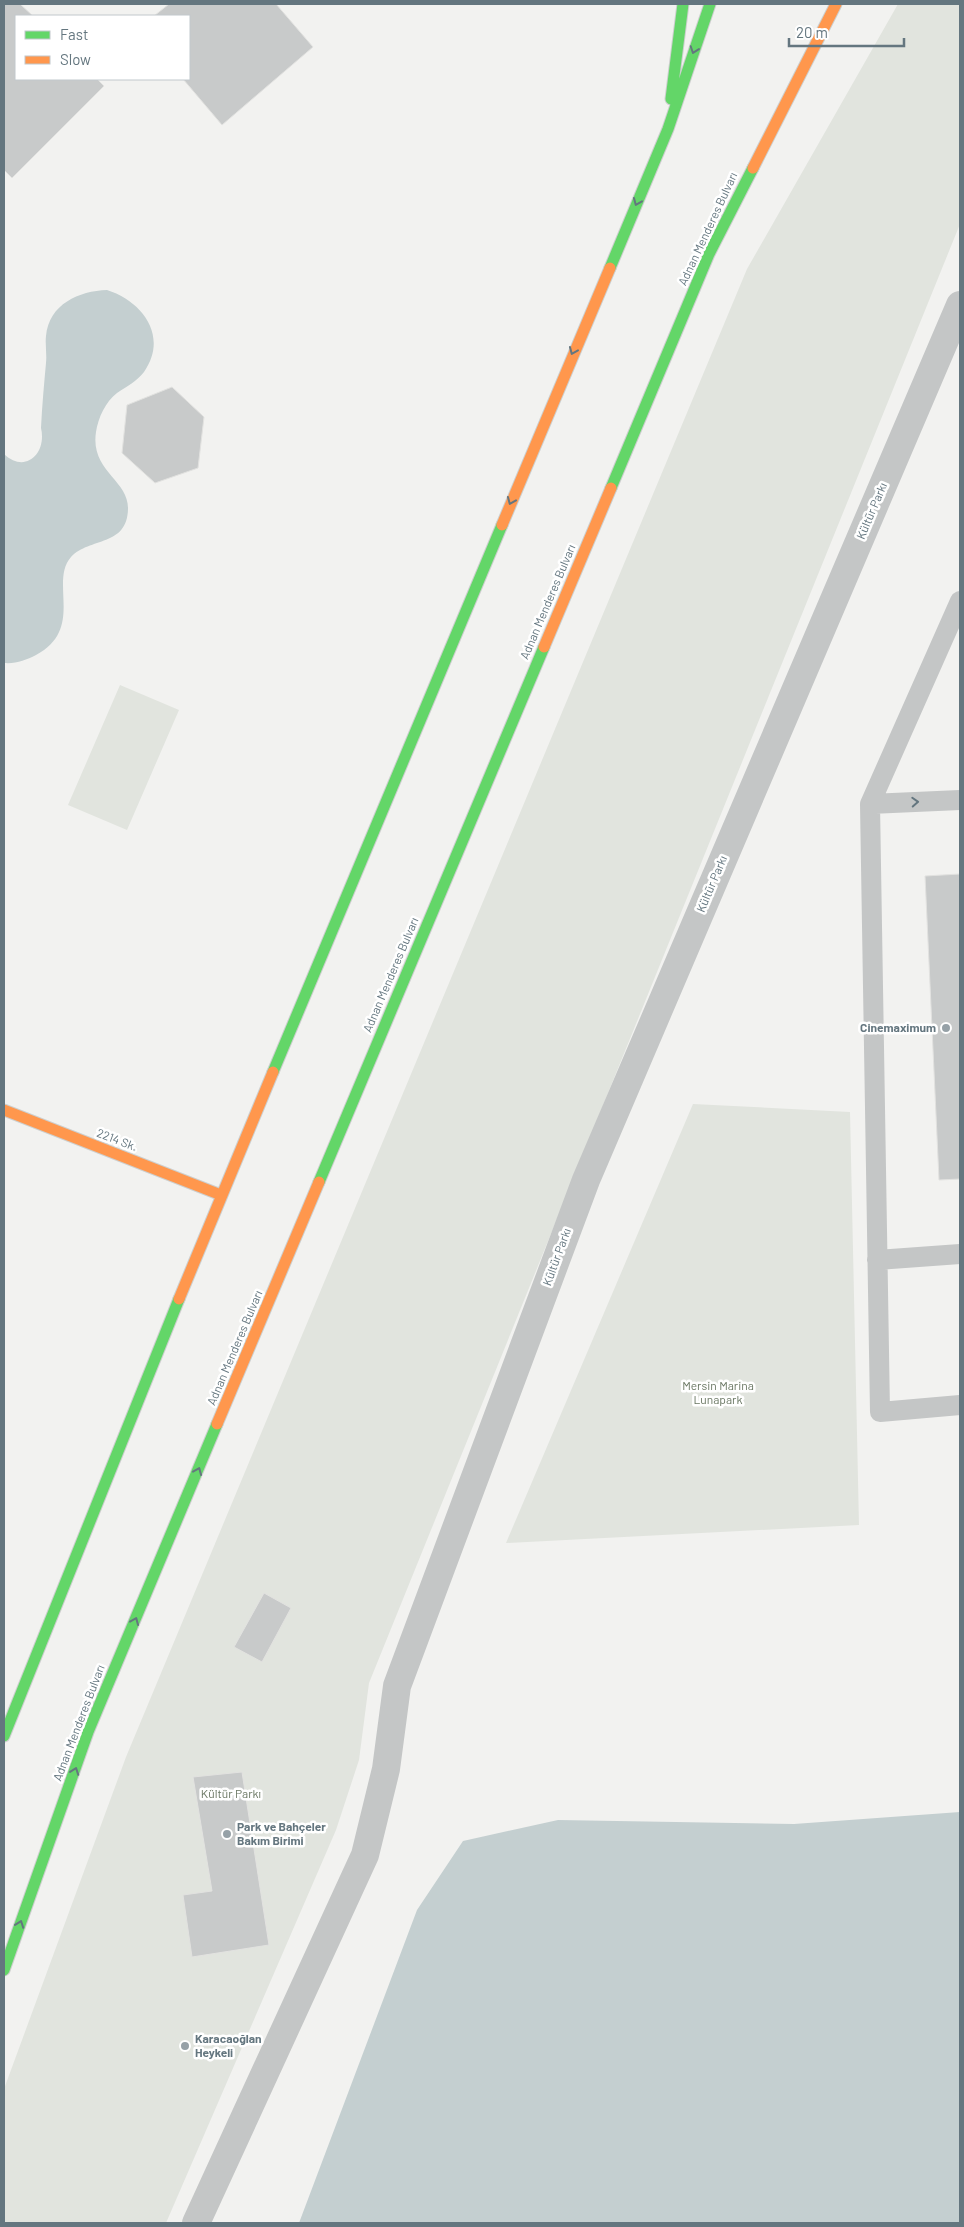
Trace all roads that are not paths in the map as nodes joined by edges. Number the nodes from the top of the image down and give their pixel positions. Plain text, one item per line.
1 (683, 4) edge
2 (710, 4) edge
3 (836, 4) edge
4 (668, 129) junction
5 (960, 305) edge
6 (960, 601) edge
7 (960, 800) edge
8 (870, 804) junction
9 (4, 1110) edge
10 (221, 1195) junction
11 (960, 1254) edge
12 (877, 1260) junction
13 (960, 1405) edge
14 (4, 1736) edge
15 (4, 1970) edge
16 (196, 2223) edge

1 - 4 main road
2 -> 4 main road
15 -> 3 main road, Adnan Menderes Bulvarı
4 -> 10 main road
5 - 16 street, Kültür Parkı
6 - 8 lane
8 -> 7 lane
8 - 12 lane
9 - 10 main road, 2214 Sk.
10 - 14 main road
11 - 12 lane
12 - 13 lane

